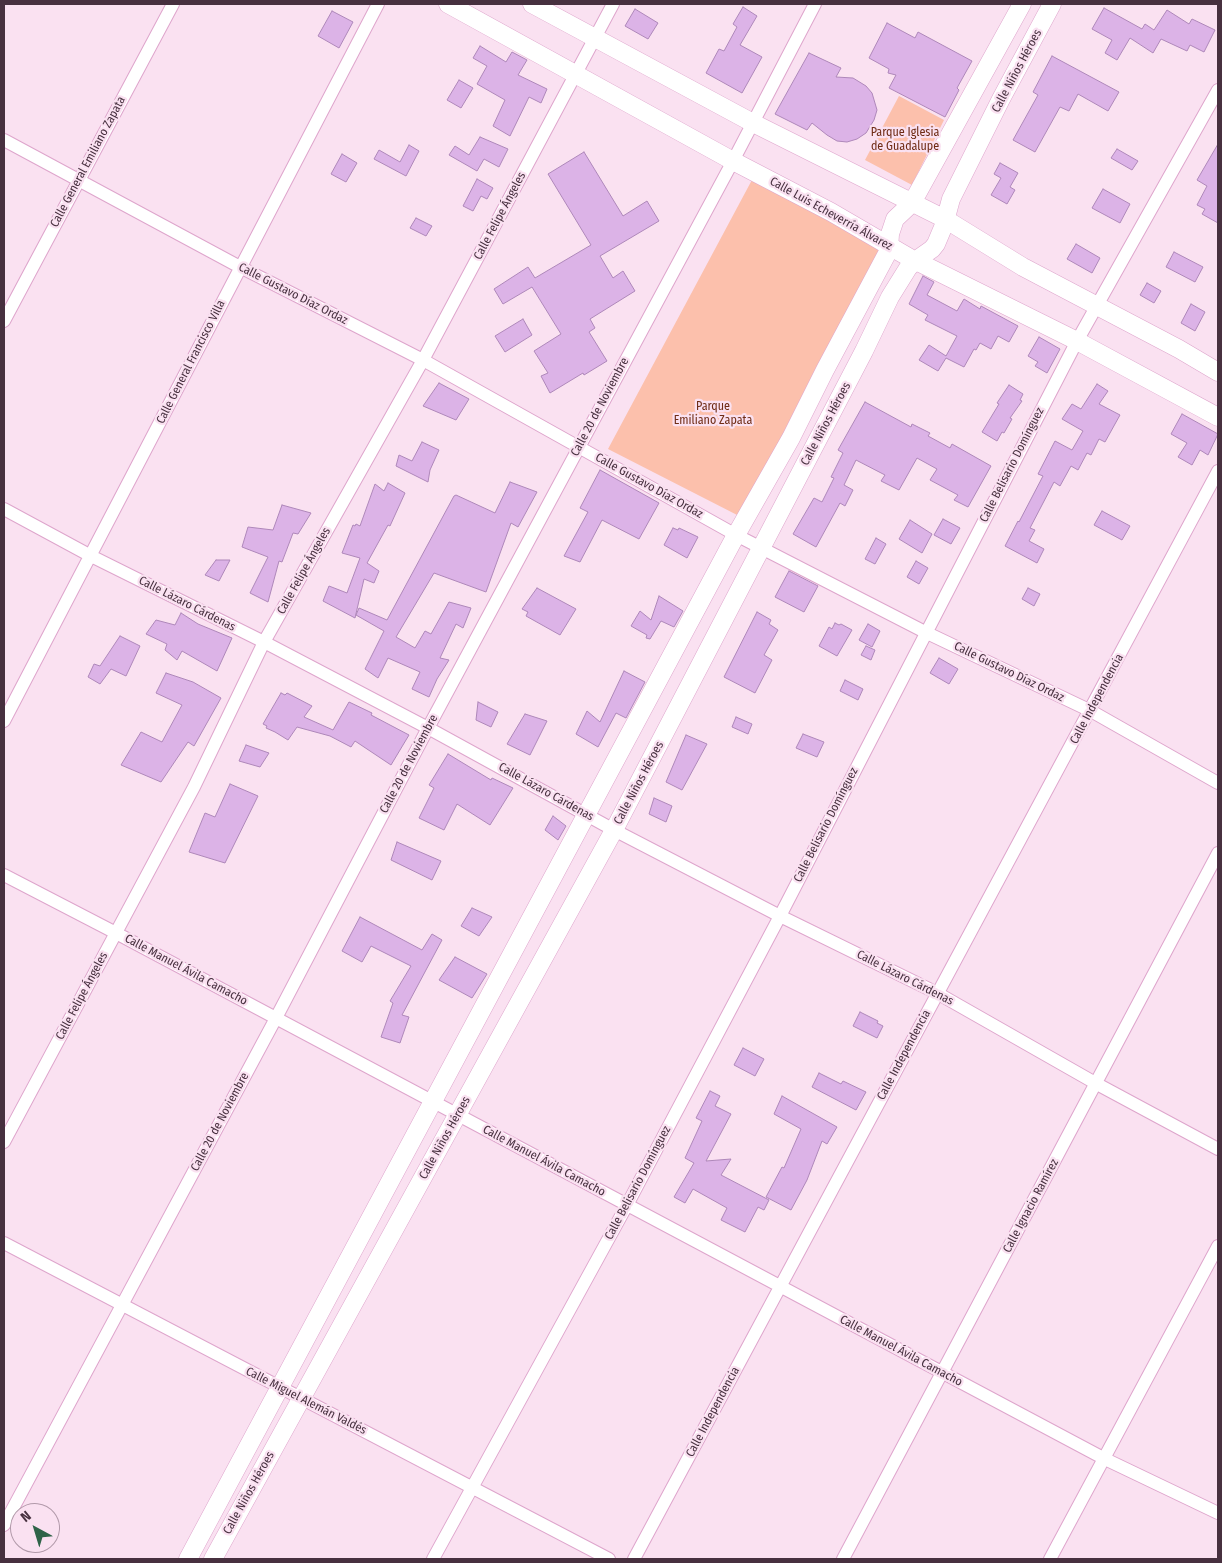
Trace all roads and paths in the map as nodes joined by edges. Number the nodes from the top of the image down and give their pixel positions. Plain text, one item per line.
1 (173, 4) edge
2 (378, 4) edge
3 (448, 4) edge
4 (532, 4) edge
5 (613, 4) edge
6 (815, 4) edge
7 (1022, 4) edge
8 (1052, 4) edge
9 (595, 38) junction
10 (576, 73) junction
11 (1218, 90) edge
12 (753, 123) junction
13 (4, 140) edge
14 (733, 161) junction
15 (79, 180) junction
16 (912, 203) junction
17 (945, 219) junction
18 (890, 246) junction
19 (915, 261) junction
20 (240, 267) junction
21 (1096, 307) junction
22 (4, 321) edge
23 (1077, 341) junction
24 (423, 360) junction
25 (1218, 372) edge
26 (1218, 417) edge
27 (579, 446) junction
28 (1218, 472) edge
29 (4, 509) edge
30 (736, 535) junction
31 (761, 547) junction
32 (91, 556) junction
33 (926, 632) junction
34 (264, 642) junction
35 (1091, 711) junction
36 (4, 721) edge
37 (428, 728) junction
38 (1218, 783) edge
39 (587, 815) junction
40 (614, 830) junction
41 (1218, 853) edge
42 (4, 875) edge
43 (780, 916) junction
44 (116, 933) junction
45 (937, 993) junction
46 (276, 1018) junction
47 (1096, 1084) junction
48 (433, 1102) junction
49 (458, 1115) junction
50 (4, 1142) edge
51 (1218, 1149) edge
52 (627, 1206) junction
53 (4, 1242) edge
54 (1218, 1246) edge
55 (780, 1286) junction
56 (123, 1305) junction
57 (942, 1373) junction
58 (279, 1387) junction
59 (300, 1398) junction
60 (1105, 1459) junction
61 (472, 1486) junction
62 (1218, 1513) edge
63 (4, 1525) edge
64 (188, 1559) edge
65 (213, 1559) edge
66 (433, 1559) edge
67 (609, 1559) edge
68 (634, 1559) edge
69 (843, 1559) edge
70 (1050, 1559) edge

1 - 15 street, Calle General Emiliano Zapata
2 - 20 street, Calle General Francisco Villa
3 - 10 street, Calle Luis Echeverría Álvarez
4 - 9 street
5 - 9 street, Calle Felipe Ángeles
6 - 12 street, Calle 20 de Noviembre
7 - 16 street, Calle Niños Héroes
8 - 17 street, Calle Niños Héroes
9 - 10 street, Calle Felipe Ángeles
9 - 12 street
10 - 14 street, Calle Luis Echeverría Álvarez
10 - 24 street, Calle Felipe Ángeles
11 - 21 street, Calle Belisario Domínguez
12 - 14 street, Calle 20 de Noviembre
12 - 16 street
13 - 15 street, Calle Gustavo Díaz Ordaz
14 - 18 street, Calle Luis Echeverría Álvarez
14 - 27 street, Calle 20 de Noviembre
15 - 20 street, Calle Gustavo Díaz Ordaz
15 - 22 street, Calle General Emiliano Zapata
16 - 17 street
16 - 18 street, Calle Niños Héroes
17 - 19 street, Calle Niños Héroes
17 - 21 street
18 - 19 street, Calle Luis Echeverría Álvarez
18 - 30 street, Calle Niños Héroes
19 - 23 street, Calle Luis Echeverría Álvarez
19 - 31 street, Calle Niños Héroes
20 - 24 street, Calle Gustavo Díaz Ordaz
20 - 32 street, Calle General Francisco Villa
21 - 23 street, Calle Belisario Domínguez
21 - 25 street
23 - 26 street, Calle Luis Echeverría Álvarez
23 - 33 street, Calle Belisario Domínguez
24 - 27 street, Calle Gustavo Díaz Ordaz
24 - 34 street, Calle Felipe Ángeles
27 - 30 street, Calle Gustavo Díaz Ordaz
27 - 37 street, Calle 20 de Noviembre
28 - 35 street, Calle Independencia
29 - 32 street, Calle Lázaro Cárdenas
30 - 31 street, Calle Gustavo Díaz Ordaz
30 - 39 street, Calle Niños Héroes
31 - 33 street, Calle Gustavo Díaz Ordaz
31 - 40 street, Calle Niños Héroes
32 - 34 street, Calle Lázaro Cárdenas
32 - 36 street, Calle General Francisco Villa
33 - 35 street, Calle Gustavo Díaz Ordaz
33 - 43 street, Calle Belisario Domínguez
34 - 37 street, Calle Lázaro Cárdenas
34 - 44 street, Calle Felipe Ángeles
35 - 38 street, Calle Gustavo Díaz Ordaz
35 - 45 street, Calle Independencia
37 - 39 street, Calle Lázaro Cárdenas
37 - 46 street, Calle 20 de Noviembre
39 - 40 street, Calle Lázaro Cárdenas
39 - 48 street, Calle Niños Héroes
40 - 43 street, Calle Lázaro Cárdenas
40 - 49 street, Calle Niños Héroes
41 - 47 street, Calle Ignacio Ramírez
42 - 44 street, Calle Manuel Ávila Camacho
43 - 45 street, Calle Lázaro Cárdenas
43 - 52 street, Calle Belisario Domínguez
44 - 46 street, Calle Manuel Ávila Camacho
44 - 50 street, Calle Felipe Ángeles
45 - 47 street, Calle Lázaro Cárdenas
45 - 55 street, Calle Independencia
46 - 48 street, Calle Manuel Ávila Camacho
46 - 56 street, Calle 20 de Noviembre
47 - 51 street, Calle Lázaro Cárdenas
47 - 57 street, Calle Ignacio Ramírez
48 - 49 street, Calle Manuel Ávila Camacho
48 - 58 street, Calle Niños Héroes
49 - 52 street, Calle Manuel Ávila Camacho
49 - 59 street, Calle Niños Héroes
52 - 55 street, Calle Manuel Ávila Camacho
52 - 61 street, Calle Belisario Domínguez
53 - 56 street, Calle Miguel Alemán Valdés
54 - 60 street
55 - 57 street, Calle Manuel Ávila Camacho
55 - 68 street, Calle Independencia
56 - 58 street, Calle Miguel Alemán Valdés
56 - 63 street, Calle 20 de Noviembre
57 - 60 street, Calle Manuel Ávila Camacho
57 - 69 street, Calle Ignacio Ramírez
58 - 59 street, Calle Miguel Alemán Valdés
58 - 64 street, Calle Niños Héroes
59 - 61 street, Calle Miguel Alemán Valdés
59 - 65 street, Calle Niños Héroes
60 - 62 street, Calle Manuel Ávila Camacho
60 - 70 street
61 - 66 street, Calle Belisario Domínguez
61 - 67 street, Calle Miguel Alemán Valdés

